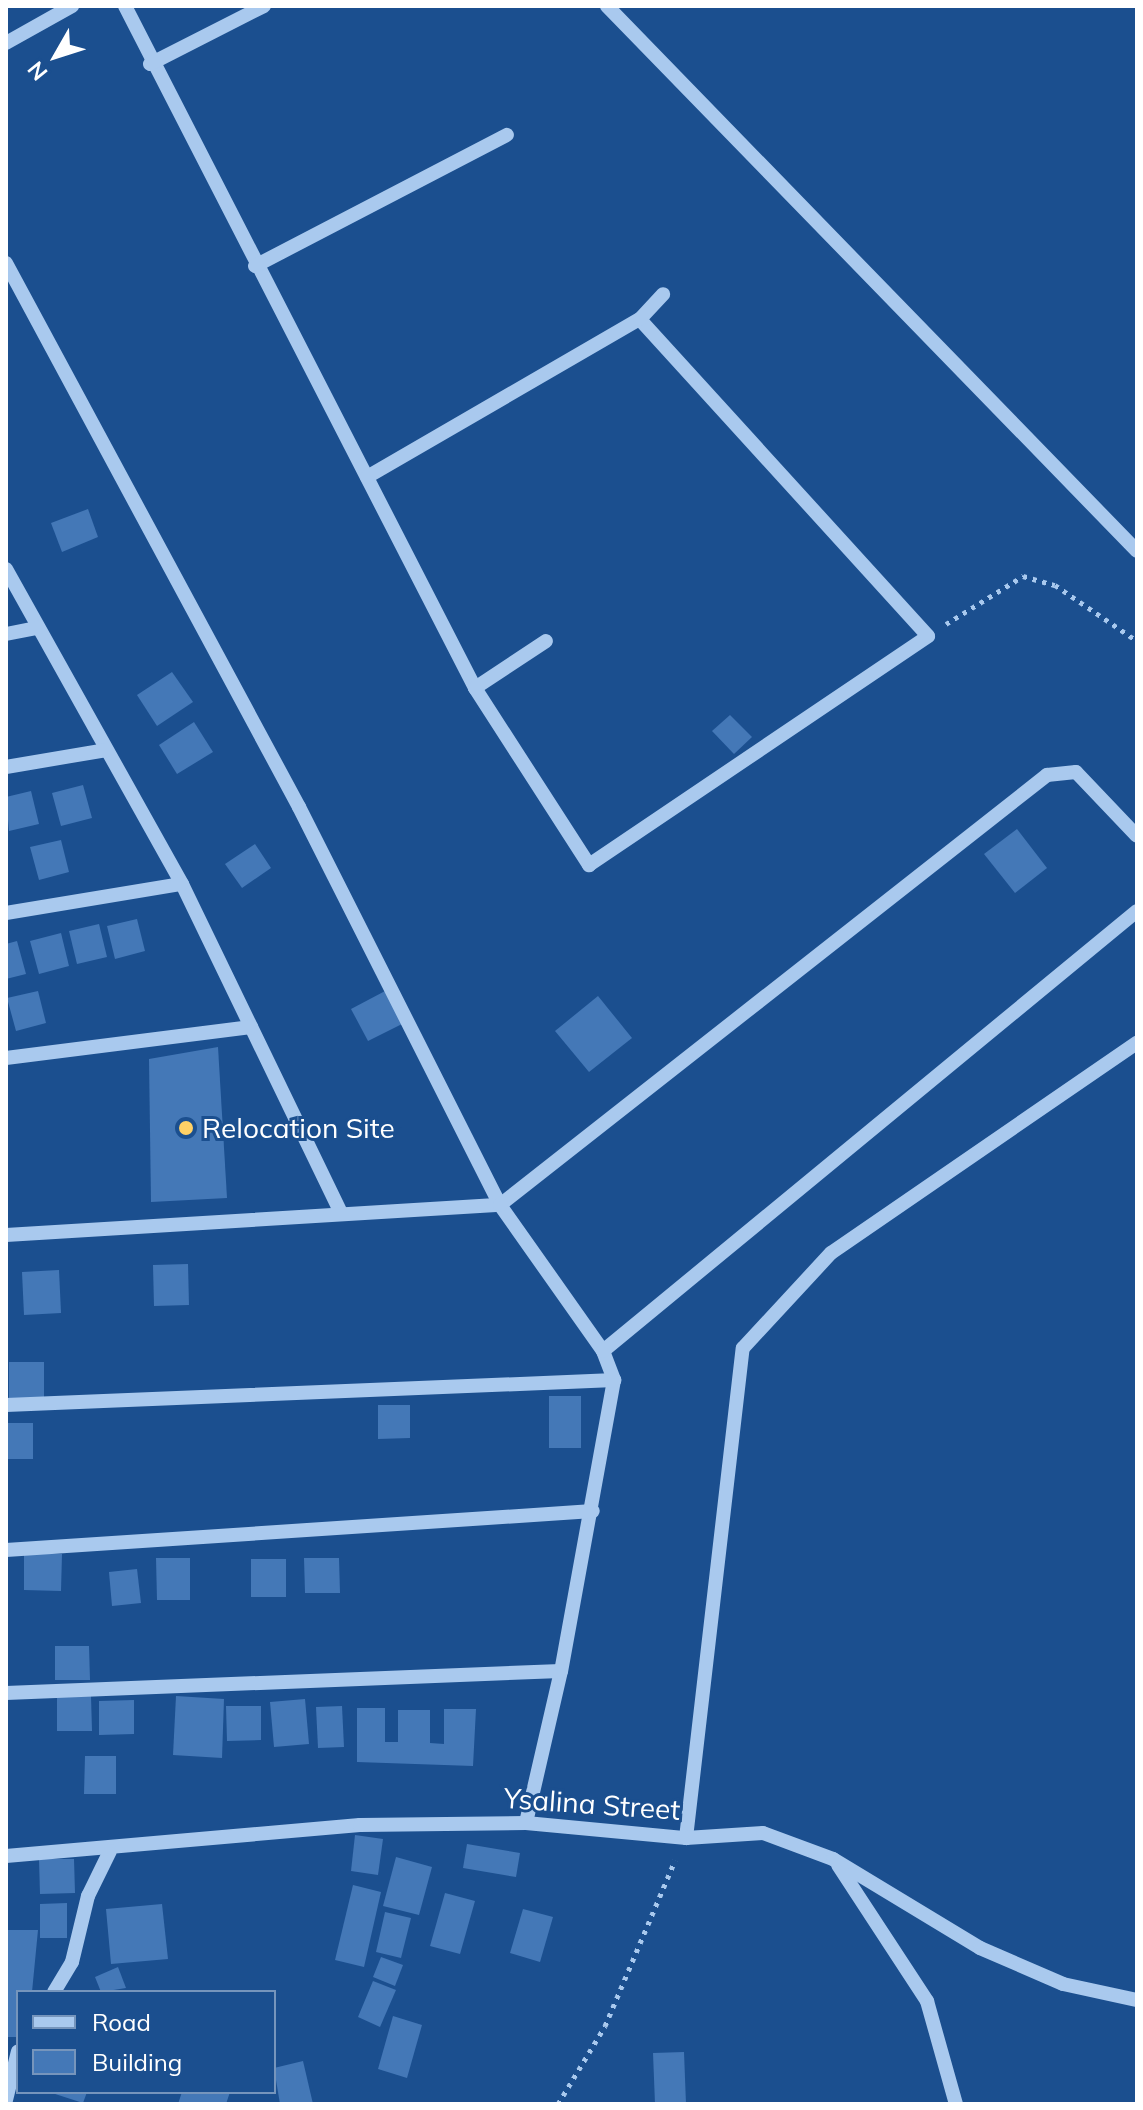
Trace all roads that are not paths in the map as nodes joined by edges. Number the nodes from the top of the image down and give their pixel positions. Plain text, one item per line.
1 (72, 6) edge
2 (125, 6) edge
3 (264, 6) edge
4 (607, 6) edge
5 (6, 43) edge
6 (150, 64) junction
7 (507, 135) dead end
8 (6, 263) edge
9 (255, 266) junction
10 (663, 294) dead end
11 (640, 319) junction
12 (367, 477) junction
13 (1137, 551) edge
14 (6, 569) edge
15 (38, 628) junction
16 (6, 634) edge
17 (546, 641) dead end
18 (475, 688) junction
19 (107, 750) junction
20 (6, 767) edge
21 (1137, 836) edge
22 (182, 884) junction
23 (1137, 911) edge
24 (6, 913) edge
25 (251, 1027) junction
26 (1137, 1043) edge
27 (6, 1058) edge
28 (500, 1205) junction
29 (341, 1213) junction
30 (6, 1235) edge
31 (603, 1351) junction
32 (614, 1380) junction
33 (6, 1405) edge
34 (593, 1511) junction
35 (6, 1550) edge
36 (561, 1671) junction
37 (6, 1693) edge
38 (526, 1823) junction
39 (686, 1838) junction
40 (110, 1851) junction
41 (6, 1856) edge
42 (833, 1859) junction
43 (55, 1990) edge
44 (1137, 2000) edge
45 (16, 2059) edge
46 (6, 2100) edge
47 (956, 2104) edge

1 - 5 street
2 - 6 street
3 - 6 street
4 - 13 street
6 - 9 street
7 - 9 street
8 - 28 street
9 - 12 street
10 - 11 street
11 - 12 street
11 - 18 street
12 - 18 street
14 - 15 street
15 - 16 street
15 - 19 street
17 - 18 street
19 - 20 street
19 - 22 street
21 - 28 street
22 - 24 street
22 - 25 street
23 - 31 street
25 - 27 street
25 - 29 street
26 - 39 street
28 - 29 street
28 - 31 street
29 - 30 street
31 - 32 street
32 - 33 street
32 - 34 street
34 - 35 street
34 - 36 street
36 - 37 street
36 - 38 street
38 - 39 street, Ysalina Street
38 - 40 street, Ysalina Street
39 - 42 street, Ysalina Street
40 - 41 street, Ysalina Street
40 - 43 street
42 - 44 street, Ysalina Street
42 - 47 street
45 - 46 street

